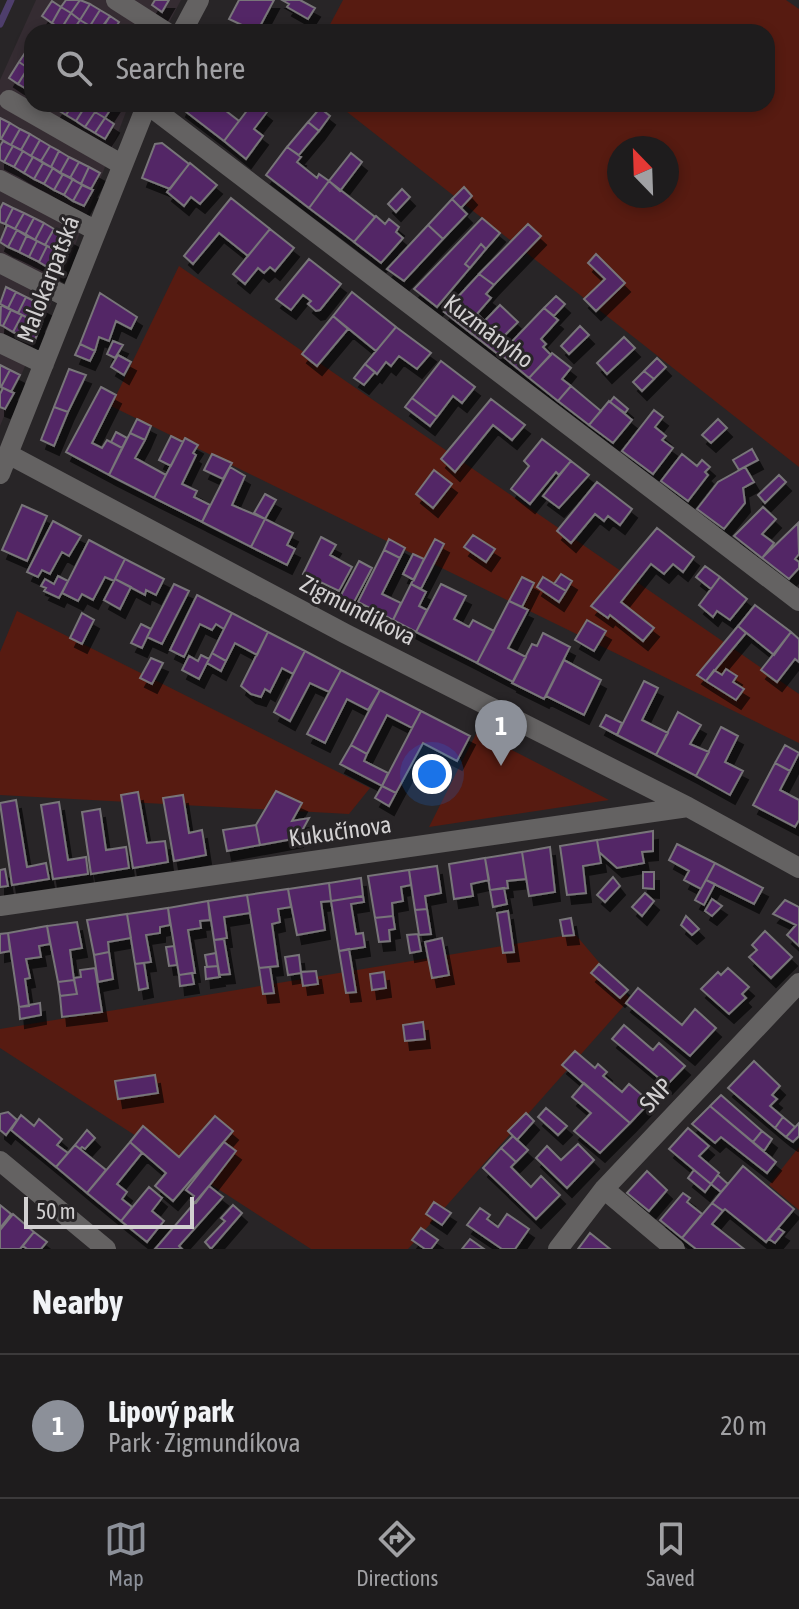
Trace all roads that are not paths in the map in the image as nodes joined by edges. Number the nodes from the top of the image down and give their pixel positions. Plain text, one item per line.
1 (116, 0) edge
2 (199, 0) edge
3 (154, 24) edge
4 (186, 24) edge
5 (9, 100) dead end
6 (24, 109) edge
7 (30, 112) edge
8 (144, 112) edge
9 (157, 112) edge
10 (121, 164) junction
11 (0, 180) edge
12 (95, 230) junction
13 (0, 263) edge
14 (69, 298) junction
15 (0, 343) edge
16 (44, 364) junction
17 (8, 454) junction
18 (0, 474) edge
19 (799, 601) edge
20 (688, 807) junction
21 (799, 868) edge
22 (0, 906) edge
23 (799, 983) edge
24 (0, 1161) edge
25 (604, 1189) junction
26 (106, 1249) edge
27 (558, 1249) edge
28 (675, 1249) edge

1 - 3 street
2 - 4 street
5 - 6 street
7 - 10 street
8 - 10 street, Malokarpatská
9 - 19 street, Kuzmányho
10 - 12 street, Malokarpatská
11 - 12 street
12 - 14 street, Malokarpatská
13 - 14 street
14 - 16 street, Malokarpatská
15 - 16 street
16 - 17 street, Malokarpatská
17 - 18 street, Malokarpatská
17 - 20 street, Zigmundíkova
20 - 21 street, Zigmundíkova
20 - 22 street, Kukučínova
23 - 25 street, SNP
24 - 26 street
25 - 27 street, SNP
25 - 28 street

